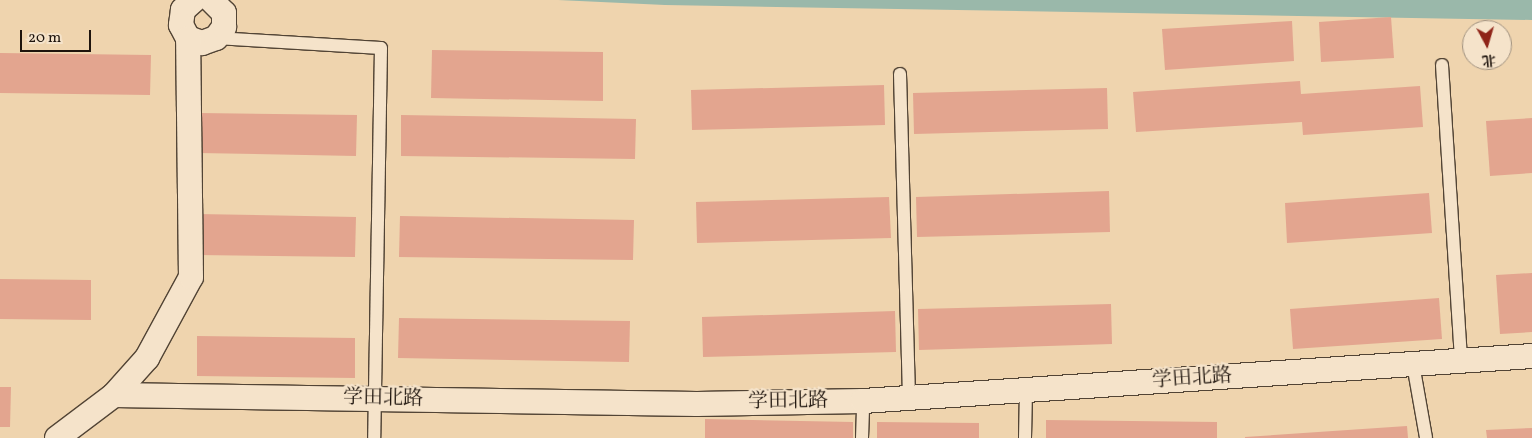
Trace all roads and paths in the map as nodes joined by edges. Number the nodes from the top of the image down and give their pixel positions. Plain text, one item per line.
1 (194, 0) edge
2 (211, 0) edge
3 (188, 38) junction
4 (216, 38) junction
5 (1442, 65) dead end
6 (900, 74) dead end
7 (1532, 356) edge
8 (1461, 361) junction
9 (1413, 364) junction
10 (1026, 390) junction
11 (114, 395) junction
12 (909, 398) junction
13 (375, 399) junction
14 (863, 400) junction
15 (57, 438) edge
16 (374, 438) edge
17 (862, 438) edge
18 (1025, 438) edge
19 (1426, 438) edge

1 - 3 street
2 - 4 street
3 - 4 street
3 - 11 street
4 - 13 lane
5 - 8 lane
6 - 12 lane
7 - 8 street, 学田北路
8 - 9 street, 学田北路
9 - 10 street, 学田北路
9 - 19 lane
10 - 12 street, 学田北路
10 - 18 lane
11 - 13 street, 学田北路
11 - 15 street
12 - 14 street, 学田北路
13 - 14 street, 学田北路
13 - 16 lane
14 - 17 lane

